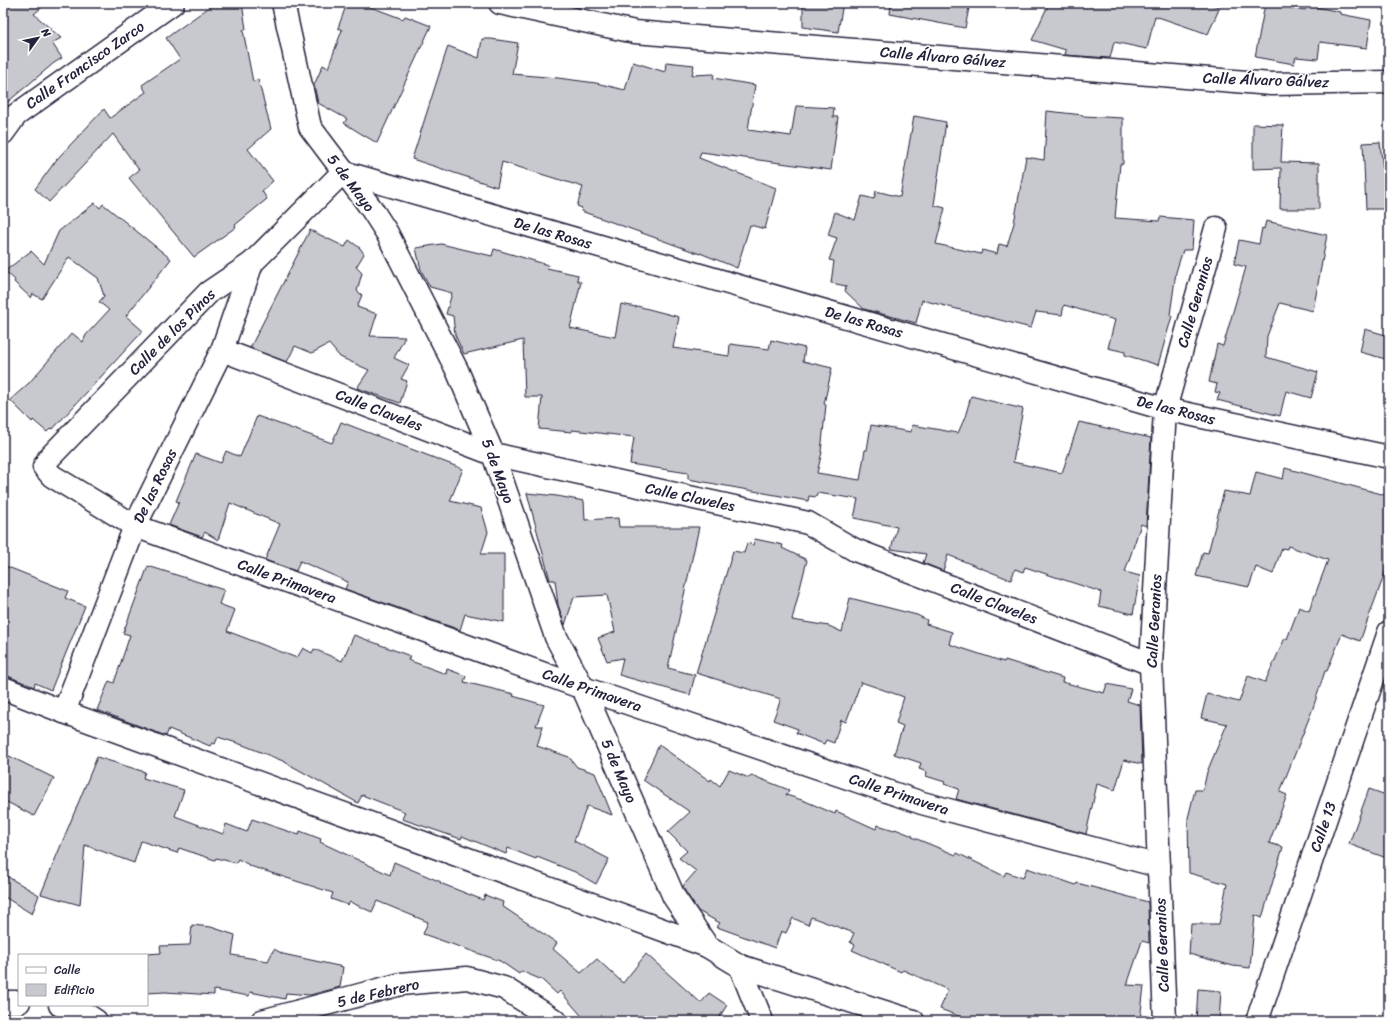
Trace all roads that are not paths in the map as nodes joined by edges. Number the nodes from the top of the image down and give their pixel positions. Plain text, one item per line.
1 (173, 3) edge
2 (283, 3) edge
3 (500, 3) edge
4 (1389, 82) edge
5 (9, 108) edge
6 (3, 133) edge
7 (343, 172) junction
8 (1216, 228) dead end
9 (252, 263) junction
10 (222, 350) junction
11 (1165, 409) junction
12 (493, 454) junction
13 (1389, 457) edge
14 (44, 468) joint
15 (135, 526) junction
16 (1389, 632) edge
17 (1151, 664) junction
18 (3, 688) edge
19 (583, 688) junction
20 (64, 712) junction
21 (1159, 866) junction
22 (707, 946) junction
23 (740, 966) junction
24 (3, 1002) edge
25 (18, 1002) edge
26 (63, 1006) edge
27 (96, 1021) edge
28 (262, 1021) edge
29 (556, 1021) edge
30 (762, 1021) edge
31 (913, 1021) edge
32 (1165, 1021) edge
33 (1256, 1021) edge

1 - 5 street, Calle Francisco Zarco
2 - 7 street, 5 de Mayo
3 - 4 street, Calle Álvaro Gálvez
5 - 6 street, Calle Francisco Zarco
7 - 9 street, Calle de los Pinos
7 - 11 street, De las Rosas
7 - 12 street, 5 de Mayo
8 - 11 street, Calle Geranios
9 - 10 street, De las Rosas
9 - 14 street, Calle de los Pinos
10 - 12 street, Calle Claveles
10 - 15 street, De las Rosas
11 - 13 street, De las Rosas
11 - 17 street, Calle Geranios
12 - 17 street, Calle Claveles
12 - 19 street, 5 de Mayo
14 - 15 street, Calle Primavera
15 - 19 street, Calle Primavera
15 - 20 street, De las Rosas
16 - 33 street, Calle 13
17 - 21 street, Calle Geranios
18 - 20 street
19 - 21 street, Calle Primavera
19 - 22 street, 5 de Mayo
20 - 22 street
21 - 32 street, Calle Geranios
22 - 23 street
23 - 30 street
23 - 31 street
24 - 25 street
26 - 27 street
28 - 29 street, 5 de Febrero

